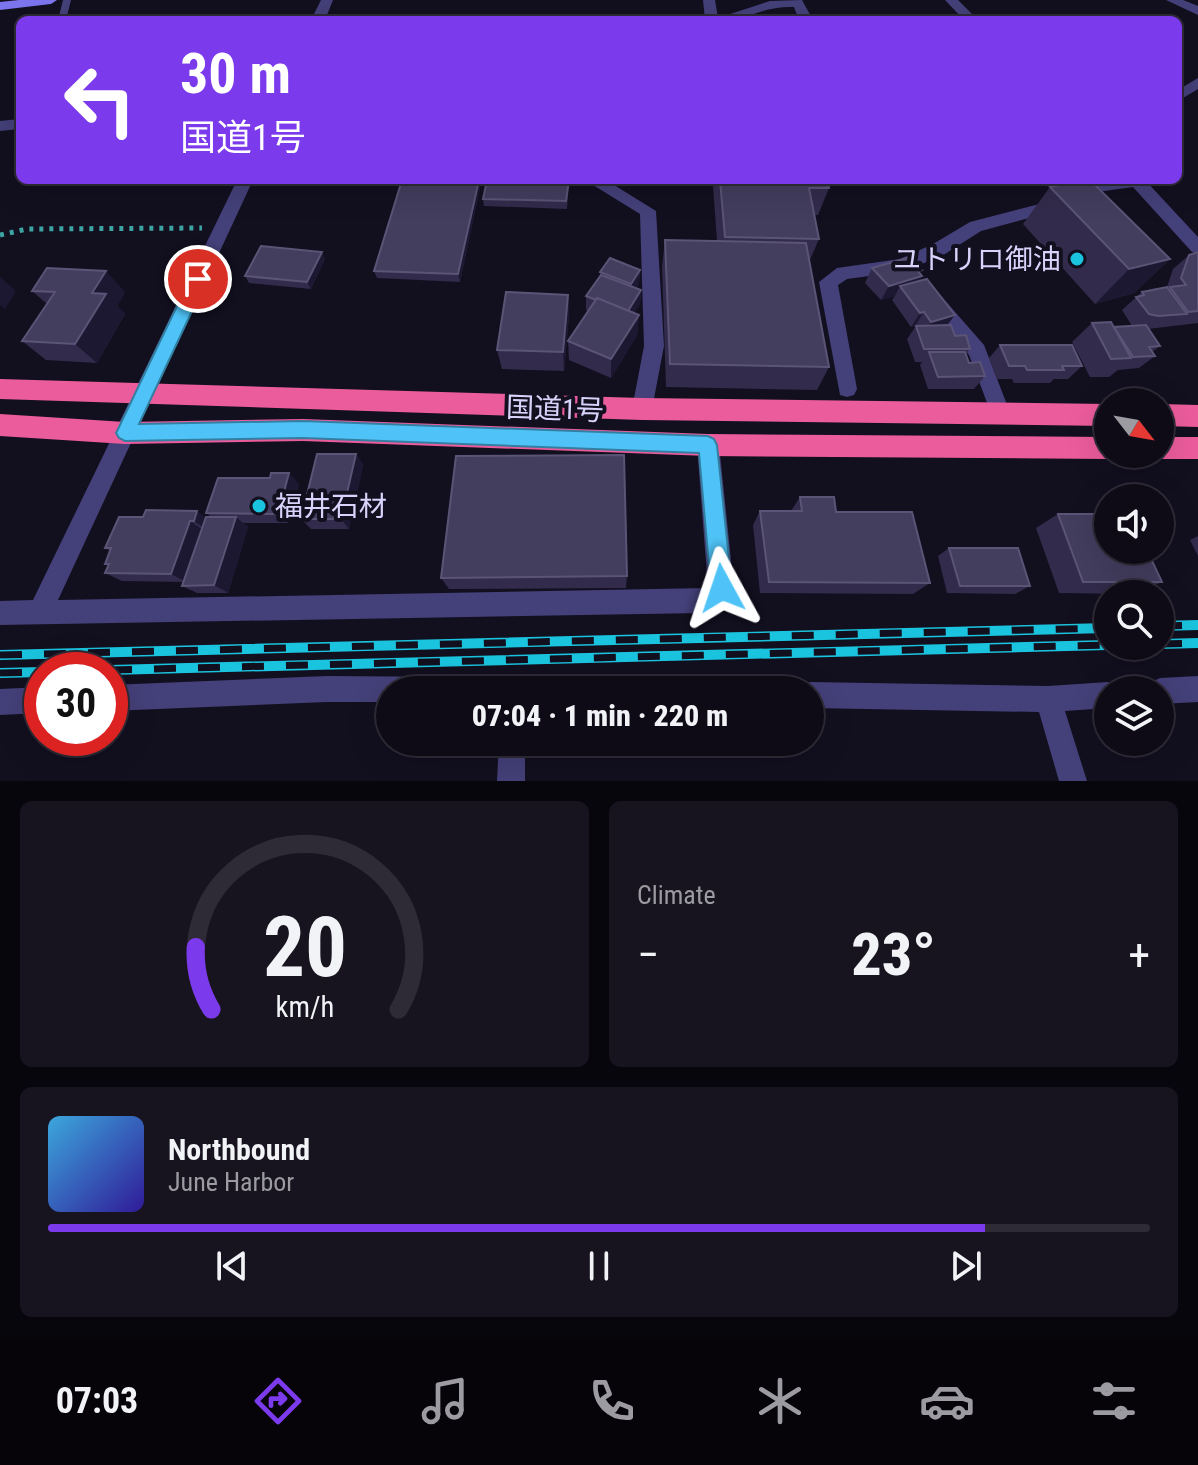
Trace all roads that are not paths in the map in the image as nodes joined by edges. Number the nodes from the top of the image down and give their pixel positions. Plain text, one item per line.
1 (51, 0) edge
2 (951, 0) edge
3 (1172, 0) edge
4 (765, 2) edge
5 (0, 6) edge
6 (1198, 11) edge
7 (732, 16) edge
8 (804, 16) edge
9 (967, 16) edge
10 (243, 184) edge
11 (600, 184) edge
12 (1112, 184) edge
13 (1141, 184) edge
14 (1198, 248) edge
15 (903, 265) junction
16 (0, 389) edge
17 (847, 389) dead end
18 (143, 396) junction
19 (642, 409) junction
20 (1001, 415) junction
21 (1094, 415) edge
22 (1174, 415) edge
23 (1198, 416) edge
24 (0, 425) edge
25 (125, 433) junction
26 (708, 445) junction
27 (1094, 448) edge
28 (1174, 448) edge
29 (1198, 448) edge
30 (40, 612) junction
31 (0, 613) edge
32 (376, 689) edge
33 (1198, 689) edge
34 (1174, 690) edge
35 (824, 695) edge
36 (1094, 696) edge
37 (128, 697) edge
38 (1048, 699) junction
39 (24, 701) edge
40 (0, 702) edge
41 (512, 756) edge
42 (511, 781) edge
43 (1073, 781) edge

1 - 5 main road
2 - 9 street
3 - 6 street
4 - 7 street
4 - 8 street
10 - 18 street
11 - 19 street
12 - 15 street
13 - 14 street
15 - 17 street
15 - 20 street
16 - 18 highway, 国道1号
18 - 19 highway, 国道1号
18 - 25 street
19 - 20 highway, 国道1号
20 - 21 highway, 国道1号
22 - 23 highway
24 - 25 highway, 国道1号
25 - 26 highway, 国道1号
25 - 30 street
26 - 27 highway, 国道1号
26 - 30 street
28 - 29 highway
30 - 31 street
32 - 37 street
33 - 34 street
35 - 38 street
36 - 38 street
38 - 43 street
39 - 40 street
41 - 42 street

